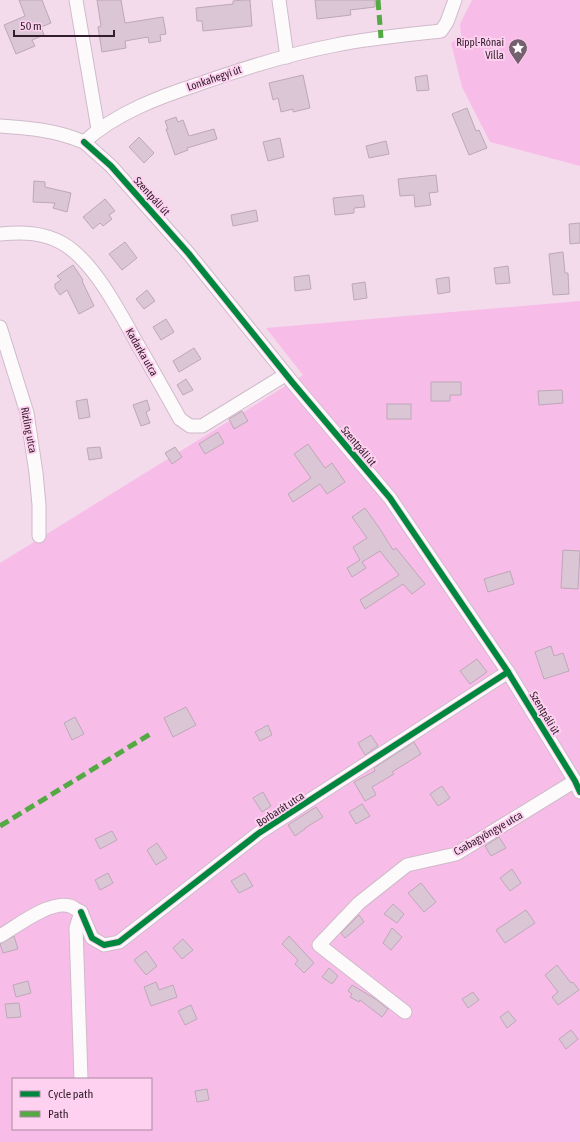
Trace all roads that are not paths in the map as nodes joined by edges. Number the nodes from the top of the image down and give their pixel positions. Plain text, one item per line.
1 (76, 0) edge
2 (279, 0) edge
3 (455, 0) edge
4 (287, 57) junction
5 (0, 126) edge
6 (98, 129) junction
7 (84, 142) junction
8 (0, 234) edge
9 (0, 327) edge
10 (286, 374) junction
11 (39, 536) dead end
12 (508, 672) junction
13 (577, 787) edge
14 (81, 912) junction
15 (0, 936) edge
16 (405, 1012) dead end
17 (81, 1078) edge

1 - 6 street
2 - 4 street
3 - 4 street, Lonkahegyi út
4 - 6 street, Lonkahegyi út
5 - 7 street
6 - 7 street, Lonkahegyi út
7 - 10 street, Szentpáli út
8 - 10 street, Kadarka utca
9 - 11 street, Rizling utca
10 - 12 street, Szentpáli út
12 - 13 street, Szentpáli út
12 - 14 street, Borbarát utca
13 - 16 street, Csabagyöngye utca
14 - 15 street
14 - 17 street

